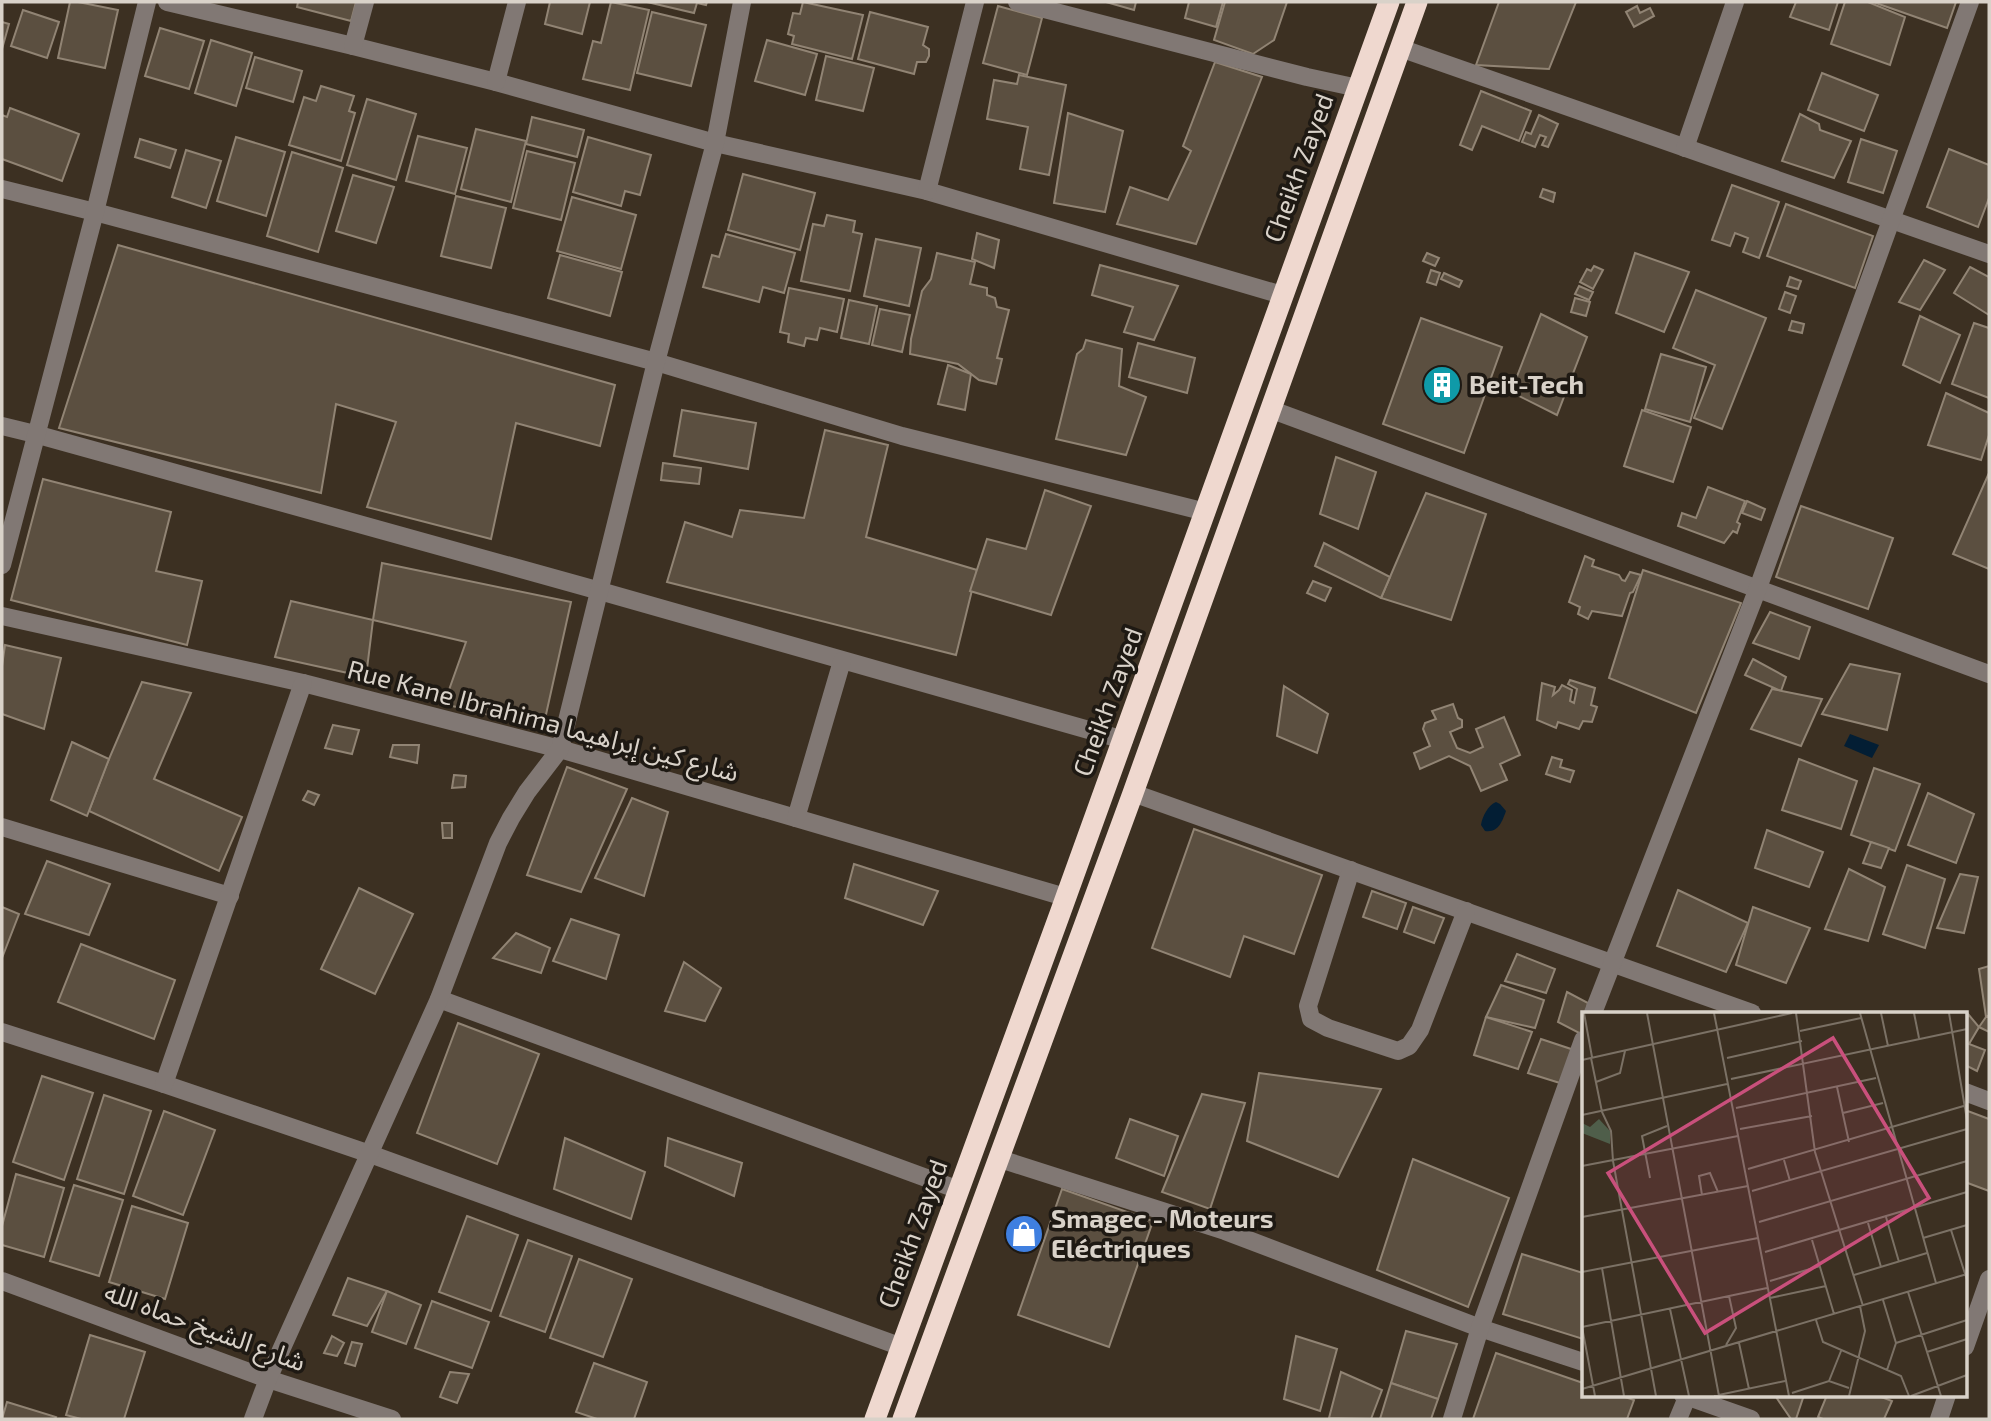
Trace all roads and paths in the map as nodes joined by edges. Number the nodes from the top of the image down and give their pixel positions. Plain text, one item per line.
1 (147, 2) edge
2 (167, 2) edge
3 (365, 2) edge
4 (517, 2) edge
5 (742, 2) edge
6 (975, 2) edge
7 (1017, 2) edge
8 (1389, 2) edge
9 (1417, 2) edge
10 (1735, 2) edge
11 (1970, 2) edge
12 (353, 46) junction
13 (1400, 48) junction
14 (496, 82) junction
15 (1358, 88) junction
16 (715, 144) junction
17 (1685, 148) junction
18 (2, 189) edge
19 (927, 191) junction
20 (95, 212) junction
21 (1891, 221) junction
22 (1989, 254) edge
23 (1282, 295) junction
24 (656, 362) junction
25 (1272, 410) junction
26 (2, 426) edge
27 (35, 434) junction
28 (1206, 512) junction
29 (2, 565) edge
30 (1758, 588) junction
31 (600, 591) junction
32 (2, 616) edge
33 (842, 661) junction
34 (1989, 674) edge
35 (303, 683) junction
36 (1124, 740) junction
37 (559, 749) junction
38 (1133, 793) junction
39 (796, 818) junction
40 (2, 827) edge
41 (1351, 870) junction
42 (230, 895) junction
43 (1065, 897) junction
44 (1466, 911) junction
45 (1611, 963) junction
46 (439, 999) junction
47 (1593, 1012) edge
48 (1749, 1012) edge
49 (2, 1032) edge
50 (1582, 1043) edge
51 (164, 1084) junction
52 (1966, 1091) edge
53 (1989, 1101) edge
54 (370, 1154) junction
55 (1000, 1159) junction
56 (959, 1190) junction
57 (1989, 1279) edge
58 (2, 1281) edge
59 (1480, 1328) junction
60 (1966, 1344) edge
61 (902, 1347) junction
62 (1582, 1362) edge
63 (268, 1379) junction
64 (1686, 1396) edge
65 (1689, 1396) edge
66 (1947, 1396) edge
67 (253, 1419) edge
68 (391, 1419) edge
69 (875, 1419) edge
70 (903, 1419) edge
71 (1451, 1419) edge
72 (1678, 1419) edge
73 (1751, 1419) edge
74 (1939, 1419) edge

1 - 20 street
2 - 12 street
3 - 12 street
4 - 14 street
5 - 16 street
6 - 19 street
7 - 15 street
8 - 15 highway, Cheikh Zayed
9 - 13 highway, Cheikh Zayed
10 - 17 street
11 - 21 street
12 - 14 street
13 - 17 street
13 - 25 highway, Cheikh Zayed
14 - 16 street
15 - 23 highway, Cheikh Zayed
16 - 19 street
16 - 24 street
17 - 21 street
18 - 20 street
19 - 23 street
20 - 24 street
20 - 27 street
21 - 22 street
21 - 30 street
23 - 28 highway, Cheikh Zayed
24 - 28 street
24 - 31 street
25 - 30 street
25 - 38 highway, Cheikh Zayed
26 - 27 street
27 - 29 street
27 - 31 street
28 - 36 highway, Cheikh Zayed
30 - 34 street
30 - 45 street
31 - 33 street
31 - 37 street
32 - 35 street, Rue Kane Ibrahima شارع كين إبراهيما
33 - 36 street
33 - 39 street
35 - 37 street, Rue Kane Ibrahima شارع كين إبراهيما
35 - 42 street
36 - 43 highway, Cheikh Zayed
37 - 39 street, Rue Kane Ibrahima شارع كين إبراهيما
37 - 46 street
38 - 41 street
38 - 55 highway, Cheikh Zayed
39 - 43 street, Rue Kane Ibrahima شارع كين إبراهيما
40 - 42 street
41 - 44 street
41 - 44 street
42 - 51 street
43 - 56 highway, Cheikh Zayed
44 - 45 street
45 - 47 street
45 - 48 street
46 - 54 street
46 - 56 street
49 - 51 street
50 - 59 street
51 - 54 street
52 - 53 street
54 - 61 street
54 - 63 street
55 - 59 street
55 - 70 highway, Cheikh Zayed
56 - 61 highway, Cheikh Zayed
57 - 60 street
58 - 63 street, شارع الشيخ حماه الله
59 - 62 street
59 - 71 street
61 - 69 highway, Cheikh Zayed
63 - 67 street
63 - 68 street, شارع الشيخ حماه الله
64 - 72 street
65 - 73 street
66 - 74 street

